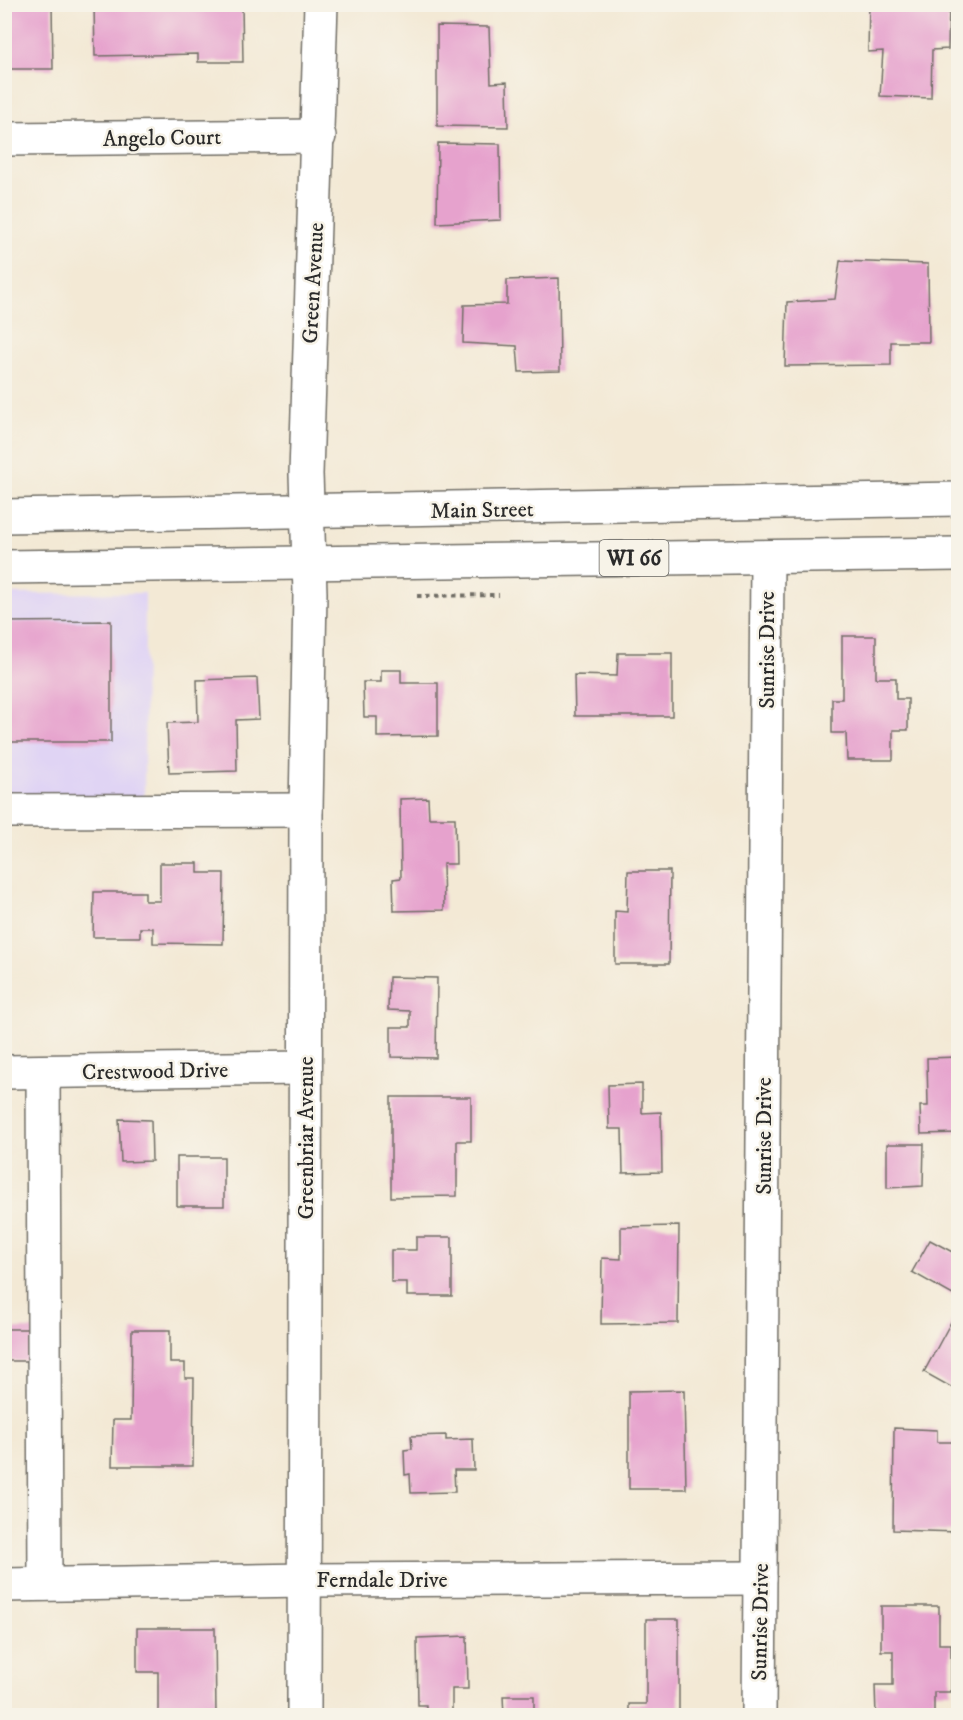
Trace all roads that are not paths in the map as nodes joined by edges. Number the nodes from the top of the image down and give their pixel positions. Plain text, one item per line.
1 (321, 4) edge
2 (319, 136) junction
3 (4, 139) edge
4 (958, 499) edge
5 (307, 512) junction
6 (4, 516) edge
7 (958, 554) edge
8 (767, 557) junction
9 (309, 561) junction
10 (4, 567) edge
11 (306, 810) junction
12 (4, 811) edge
13 (305, 1068) junction
14 (4, 1072) edge
15 (44, 1072) junction
16 (760, 1578) junction
17 (305, 1580) junction
18 (45, 1584) junction
19 (4, 1585) edge
20 (303, 1716) edge
21 (759, 1716) edge

1 - 2 street, Green Avenue
2 - 3 street, Angelo Court
2 - 5 street, Green Avenue
4 - 5 street, Main Street / WI 66
5 - 6 street, Main Street / WI 66
5 - 9 street, Green Avenue
7 - 8 street, WI 66
8 - 9 street, WI 66
8 - 16 street, Sunrise Drive
9 - 10 street, WI 66
9 - 11 street, Greenbriar Avenue
11 - 12 street
11 - 13 street, Greenbriar Avenue
13 - 15 street, Crestwood Drive
13 - 17 street, Greenbriar Avenue
14 - 15 street, Crestwood Drive
15 - 18 street
16 - 17 street, Ferndale Drive
16 - 21 street, Sunrise Drive
17 - 18 street, Ferndale Drive
17 - 20 street, Greenbriar Avenue
18 - 19 street, Ferndale Drive

